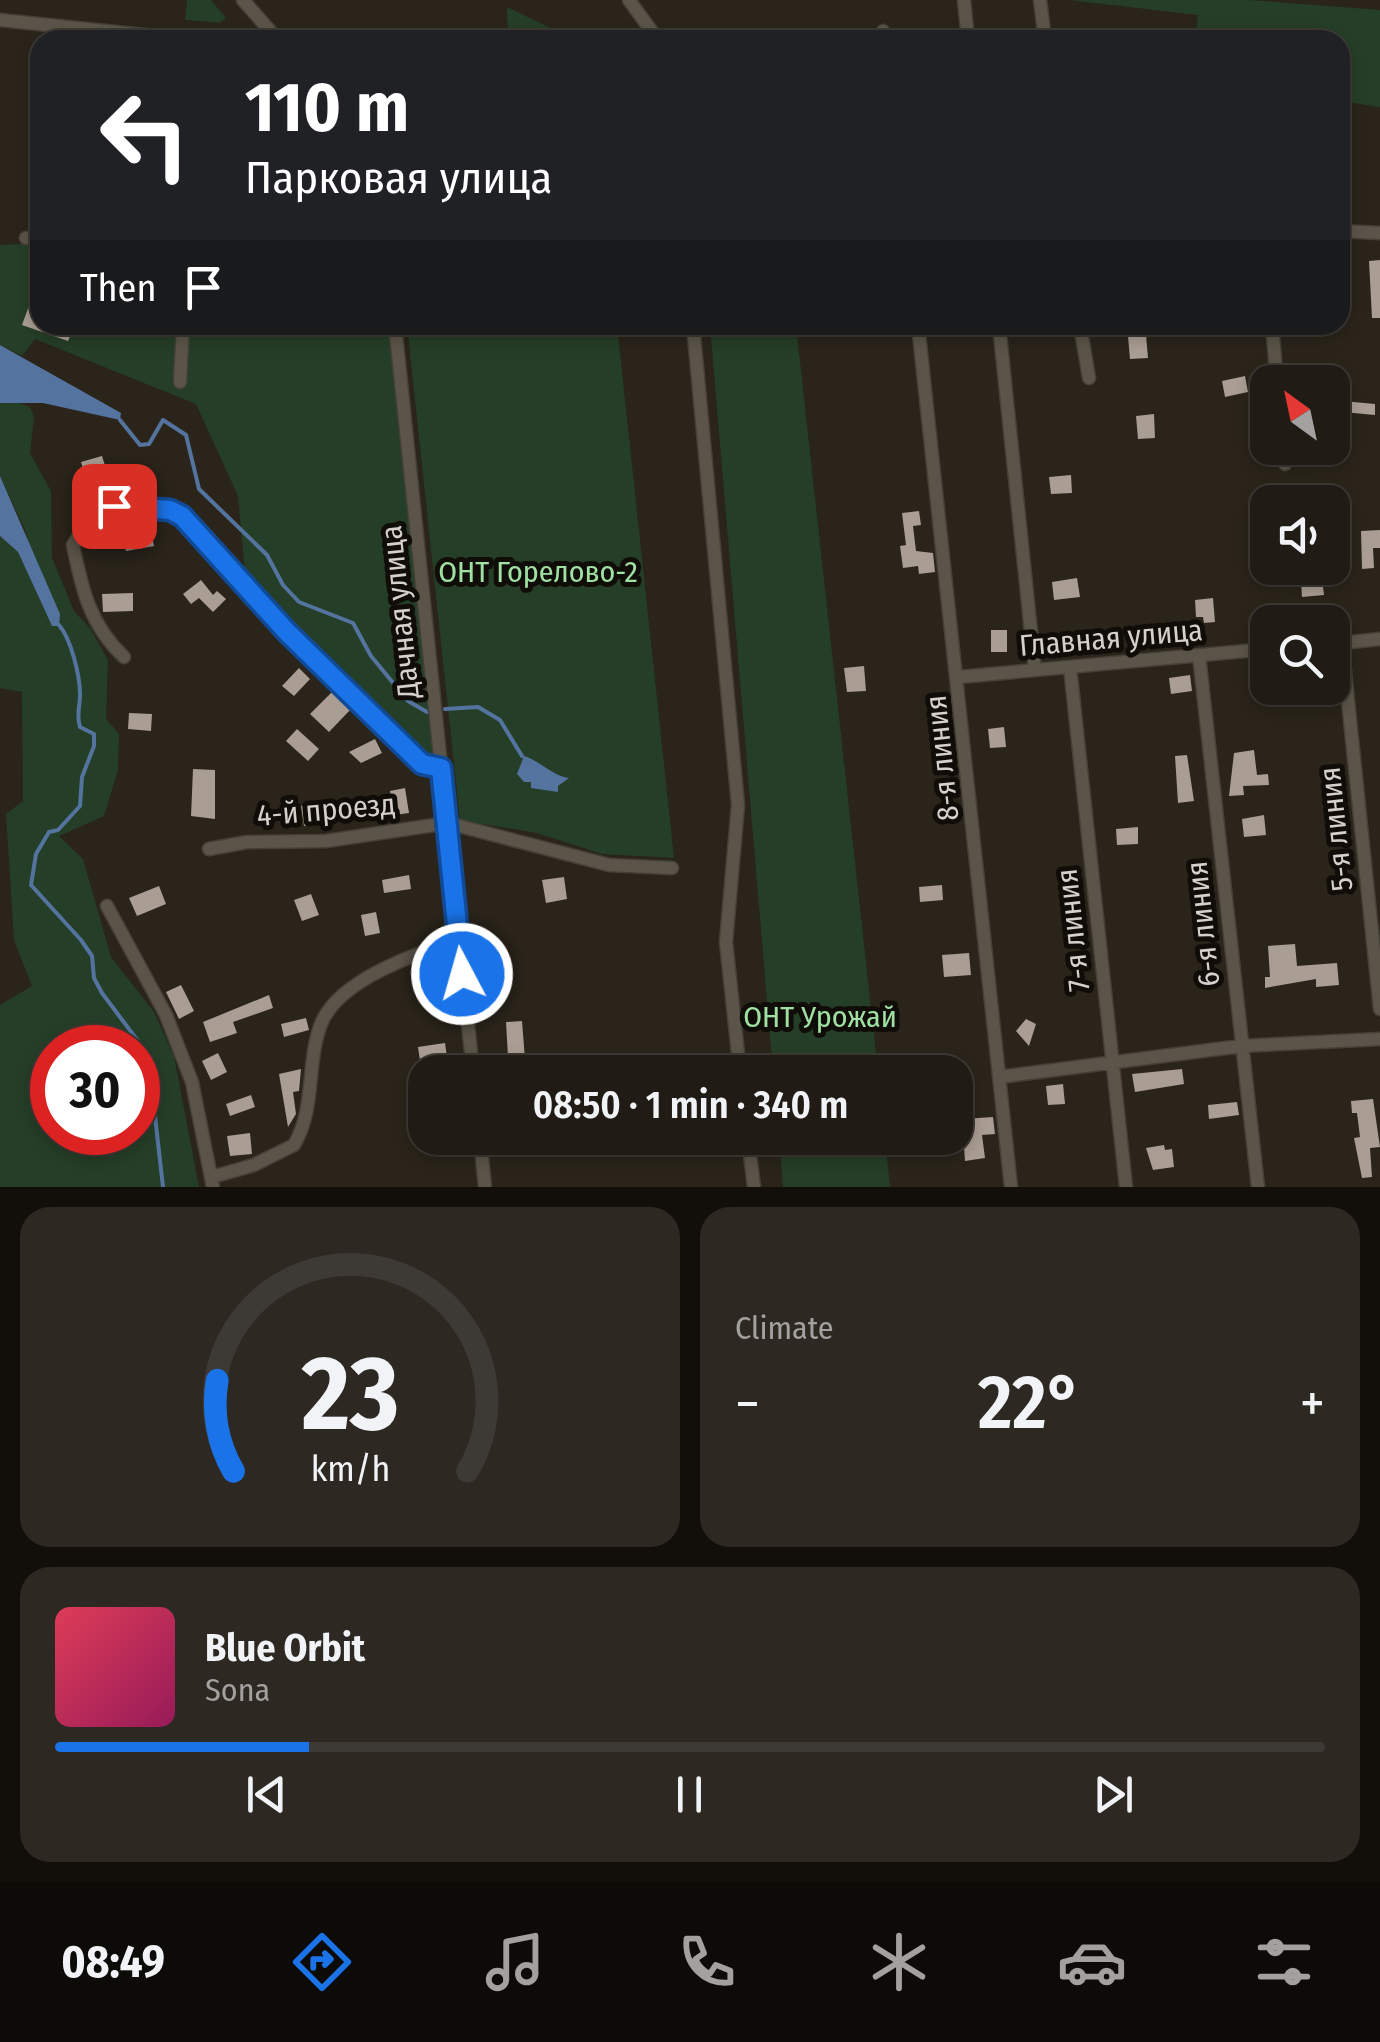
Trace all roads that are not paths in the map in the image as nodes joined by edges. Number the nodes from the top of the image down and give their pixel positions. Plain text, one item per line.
1 (243, 0) edge
2 (629, 0) edge
3 (964, 0) edge
4 (1040, 0) edge
5 (0, 20) edge
6 (96, 30) edge
7 (265, 30) edge
8 (651, 30) edge
9 (967, 30) edge
10 (1044, 30) edge
11 (1350, 232) edge
12 (1380, 233) edge
13 (183, 335) edge
14 (396, 335) edge
15 (694, 335) edge
16 (919, 335) edge
17 (1000, 335) edge
18 (1082, 335) edge
19 (1273, 335) edge
20 (1276, 365) edge
21 (1088, 378) dead end
22 (180, 382) dead end
23 (1380, 640) edge
24 (1350, 642) edge
25 (1250, 651) edge
26 (1199, 655) junction
27 (124, 658) dead end
28 (1070, 667) junction
29 (1035, 670) junction
30 (959, 677) junction
31 (1344, 705) edge
32 (441, 768) junction
33 (448, 823) junction
34 (209, 850) dead end
35 (672, 868) dead end
36 (107, 906) dead end
37 (458, 941) junction
38 (1380, 1009) edge
39 (1380, 1038) edge
40 (1241, 1046) junction
41 (471, 1055) edge
42 (738, 1055) edge
43 (1112, 1061) junction
44 (999, 1077) junction
45 (482, 1155) edge
46 (750, 1155) edge
47 (213, 1182) edge
48 (485, 1187) edge
49 (754, 1187) edge
50 (1011, 1187) edge
51 (1126, 1187) edge
52 (1258, 1187) edge

1 - 7 street
2 - 8 street
3 - 9 street
4 - 10 street
5 - 6 street
11 - 12 street
13 - 22 street
14 - 32 street, Дачная улица
15 - 42 street
16 - 30 street, 8-я линия
17 - 29 street
18 - 21 street
19 - 20 street
23 - 24 street
25 - 26 street, Главная улица
26 - 28 street, Главная улица
26 - 40 street, 6-я линия
27 - 32 street
28 - 29 street, Главная улица
28 - 43 street, 7-я линия
29 - 30 street, Главная улица
30 - 44 street, 8-я линия
31 - 38 street, 5-я линия
32 - 33 street, Дачная улица
33 - 34 street, 4-й проезд
33 - 35 street
33 - 37 street, Дачная улица
36 - 47 street
37 - 41 street, Дачная улица
37 - 47 street
39 - 40 street
40 - 43 street
40 - 52 street, 6-я линия
43 - 44 street
43 - 51 street, 7-я линия
44 - 50 street, 8-я линия
45 - 48 street
46 - 49 street

